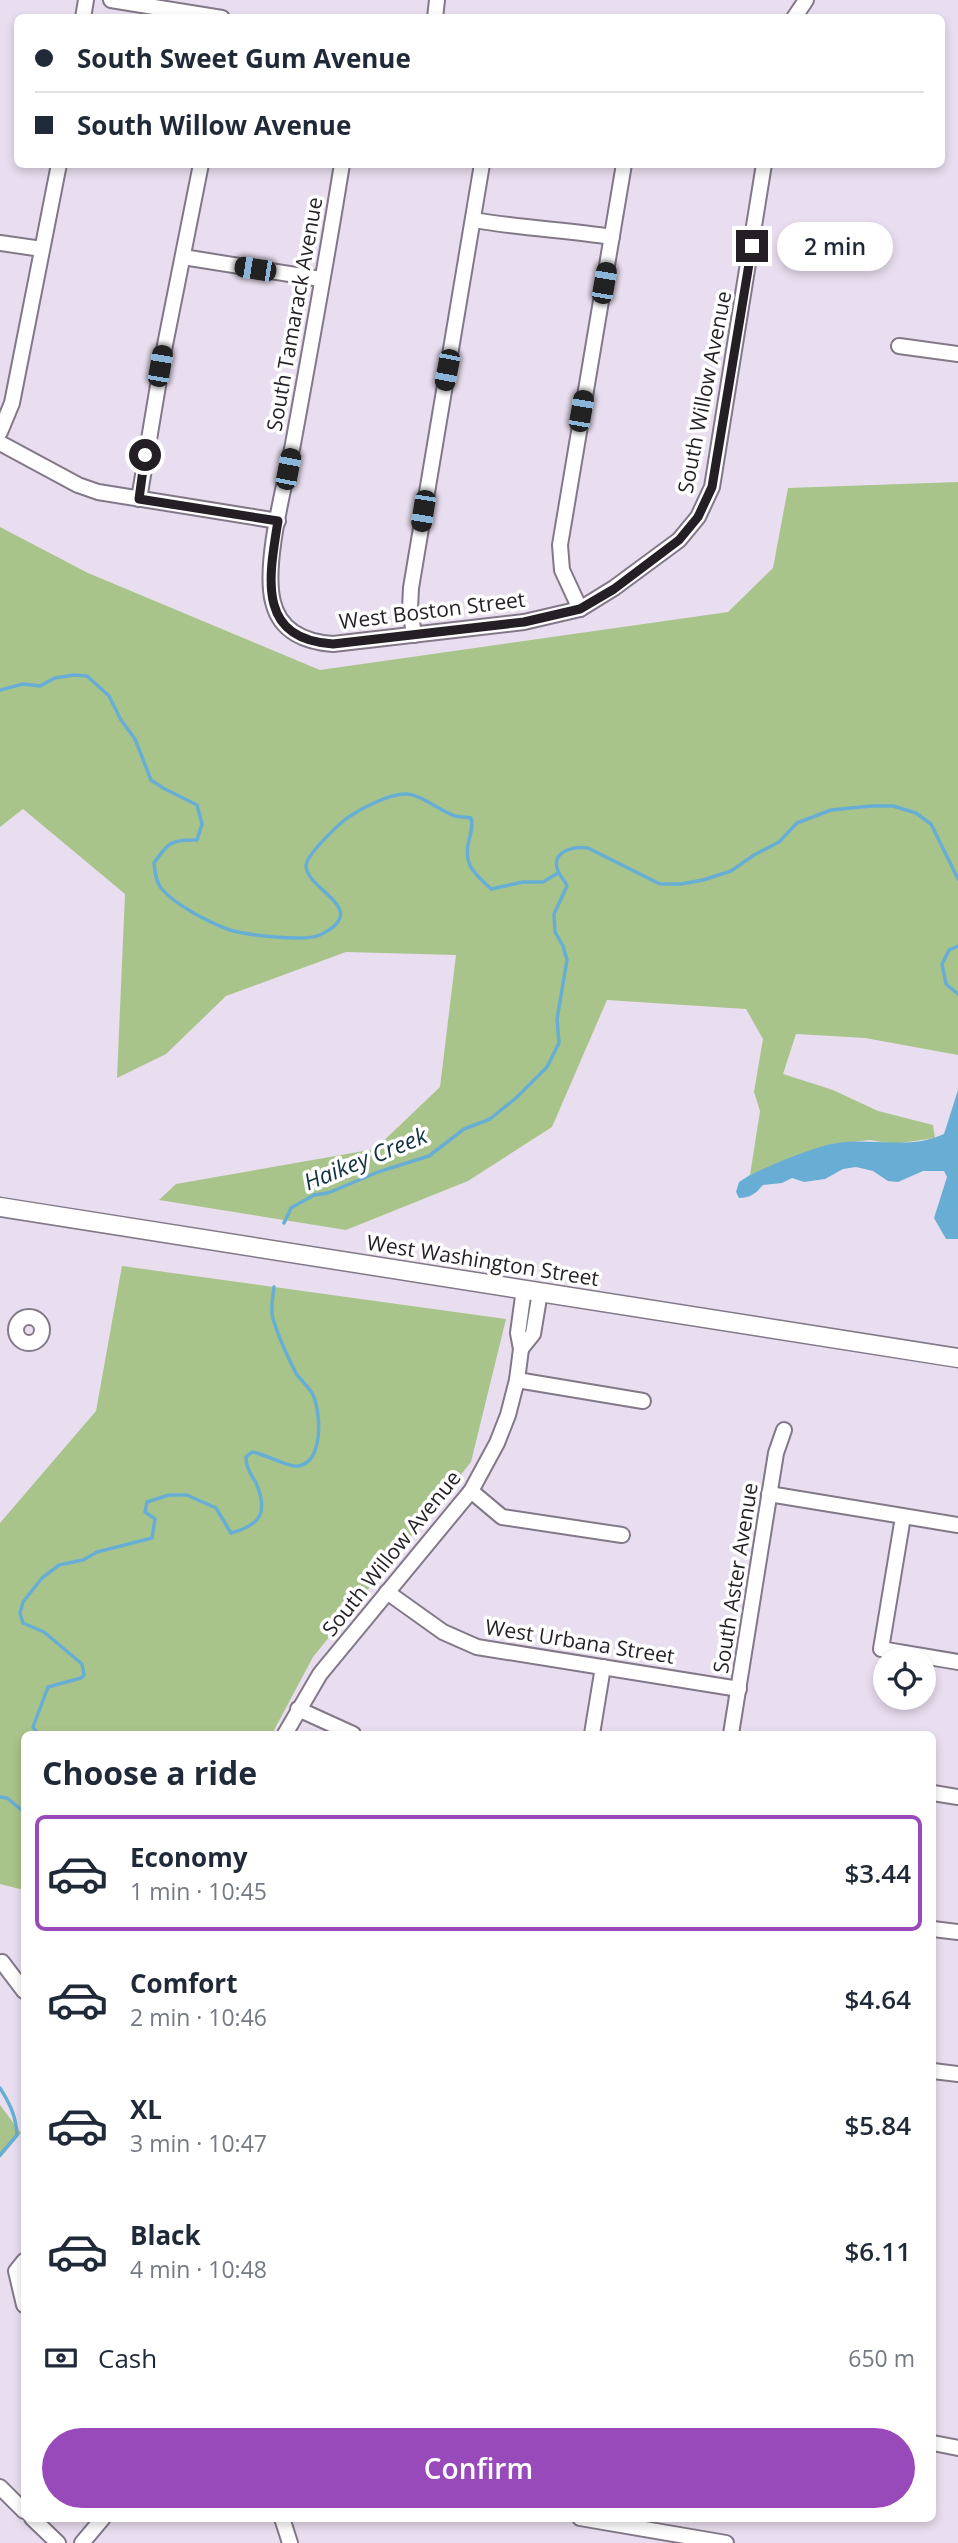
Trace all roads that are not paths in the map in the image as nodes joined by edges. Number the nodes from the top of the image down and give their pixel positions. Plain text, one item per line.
1 (111, 0) edge
2 (197, 14) edge
3 (58, 168) edge
4 (200, 168) edge
5 (341, 168) edge
6 (481, 168) edge
7 (623, 168) edge
8 (763, 168) edge
9 (474, 220) junction
10 (612, 237) junction
11 (0, 243) edge
12 (42, 249) junction
13 (183, 257) junction
14 (321, 279) junction
15 (899, 346) dead end
16 (958, 354) edge
17 (0, 432) edge
18 (0, 443) edge
19 (139, 499) junction
20 (278, 521) junction
21 (580, 609) junction
22 (290, 631) joint
23 (414, 635) junction
24 (0, 1207) edge
25 (532, 1291) junction
26 (0, 1326) edge
27 (15, 1328) dead end
28 (958, 1358) edge
29 (517, 1380) junction
30 (643, 1401) dead end
31 (784, 1430) dead end
32 (471, 1491) junction
33 (769, 1494) junction
34 (902, 1517) junction
35 (958, 1525) edge
36 (622, 1535) dead end
37 (387, 1592) junction
38 (958, 1662) edge
39 (603, 1667) junction
40 (739, 1689) junction
41 (298, 1709) junction
42 (287, 1731) edge
43 (346, 1731) edge
44 (592, 1731) edge
45 (732, 1731) edge
46 (936, 1793) edge
47 (958, 1797) edge
48 (936, 1929) edge
49 (958, 1932) edge
50 (2, 1962) dead end
51 (21, 1986) edge
52 (936, 2071) edge
53 (958, 2074) edge
54 (21, 2264) edge
55 (21, 2292) edge
56 (936, 2444) edge
57 (958, 2448) edge
58 (0, 2487) edge
59 (21, 2508) edge
60 (36, 2522) edge
61 (100, 2522) edge
62 (283, 2522) edge
63 (601, 2522) edge
64 (702, 2541) edge
65 (58, 2543) edge
66 (82, 2543) edge
67 (290, 2543) edge
68 (726, 2543) edge

1 - 2 street
3 - 12 street
4 - 13 street
5 - 14 street, South Tamarack Avenue
6 - 9 street
7 - 10 street
8 - 21 street, South Willow Avenue
9 - 10 street
9 - 23 street
10 - 21 street
11 - 12 street
12 - 17 street
13 - 14 street
13 - 19 street
14 - 20 street, South Tamarack Avenue
15 - 16 street
18 - 19 street
19 - 20 street
20 - 22 street, South Tamarack Avenue
21 - 23 street, West Boston Street
22 - 23 street, West Boston Street
24 - 25 main road, West Washington Street
25 - 28 main road, West Washington Street
25 - 29 street, South Willow Avenue
26 - 27 street
29 - 30 street
29 - 32 street, South Willow Avenue
31 - 33 street, South Aster Avenue
32 - 36 street
32 - 37 street, South Willow Avenue
33 - 34 street
33 - 40 street, South Aster Avenue
34 - 35 street
34 - 38 street
37 - 39 street, West Urbana Street
37 - 41 street, South Willow Avenue
39 - 40 street, West Urbana Street
39 - 44 street
40 - 45 street, South Aster Avenue
41 - 42 street, South Willow Avenue
41 - 43 street
46 - 47 street
48 - 49 street
50 - 51 street
52 - 53 street
54 - 55 street
56 - 57 street
58 - 59 street
60 - 65 street
61 - 66 street
62 - 67 street
63 - 64 street
64 - 68 street

